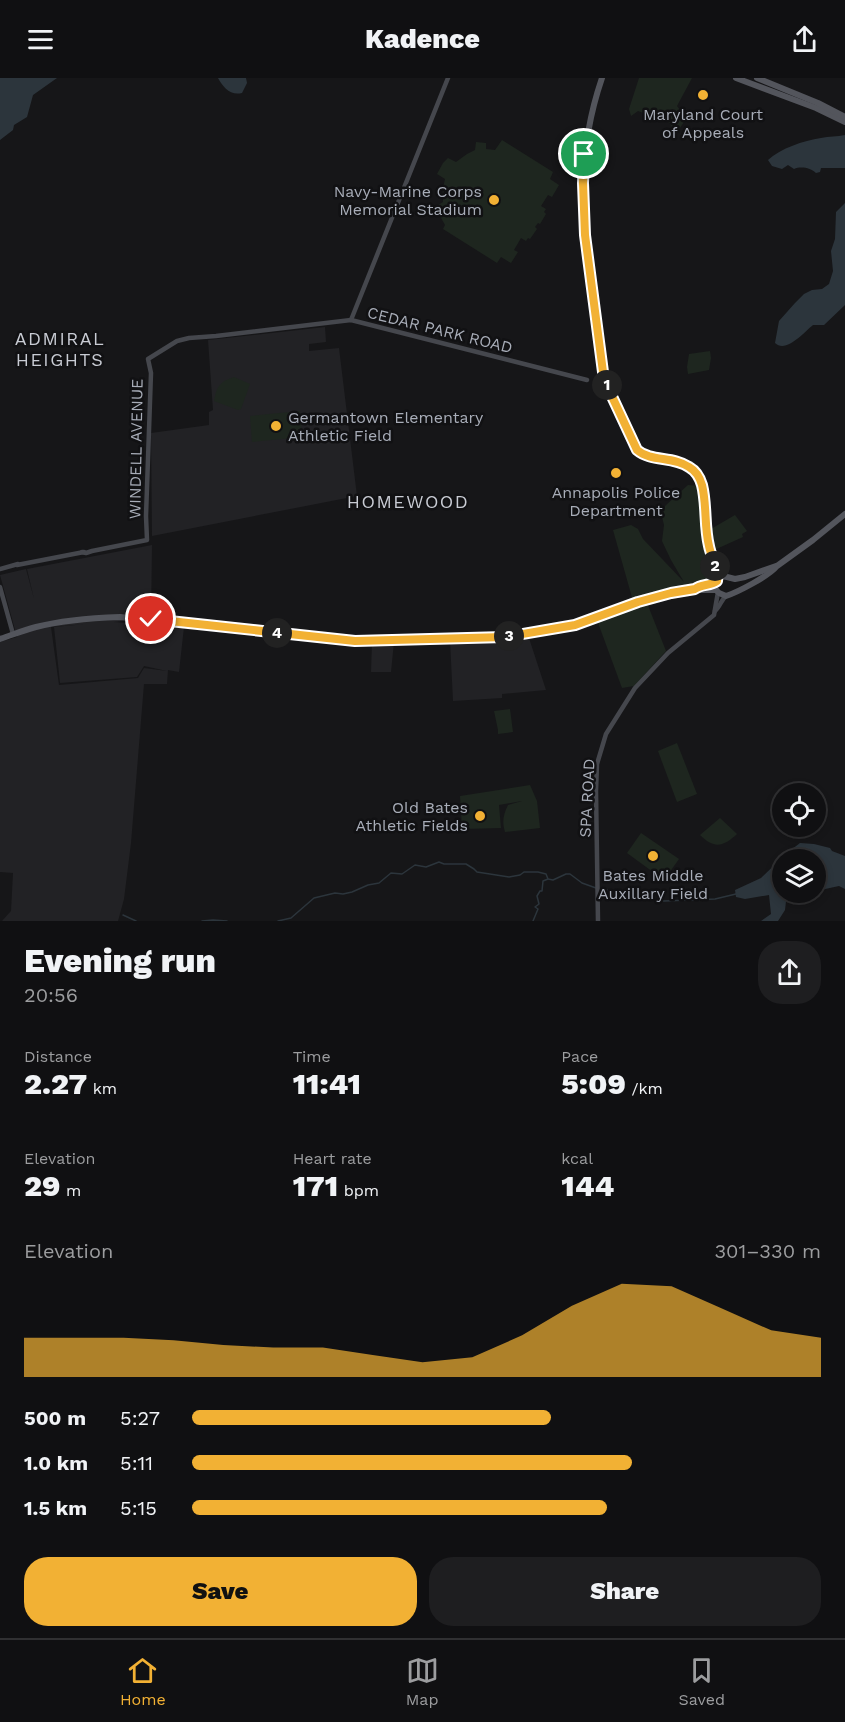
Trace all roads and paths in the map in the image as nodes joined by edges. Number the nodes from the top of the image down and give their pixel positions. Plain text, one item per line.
1 (448, 78) edge
2 (602, 78) edge
3 (736, 78) edge
4 (757, 78) edge
5 (845, 117) edge
6 (845, 122) edge
7 (351, 320) junction
8 (148, 359) joint
9 (587, 380) dead end
10 (845, 514) edge
11 (714, 564) junction
12 (777, 566) junction
13 (0, 569) edge
14 (729, 577) junction
15 (717, 580) junction
16 (0, 587) edge
17 (695, 589) junction
18 (717, 591) junction
19 (729, 594) junction
20 (715, 611) junction
21 (13, 634) junction
22 (0, 639) edge
23 (598, 921) edge

1 - 7 street
2 - 11 main road
3 - 6 main road
4 - 5 main road
7 - 8 street, CEDAR PARK ROAD
7 - 9 street, CEDAR PARK ROAD
8 - 13 street, WINDELL AVENUE
10 - 12 main road
11 - 14 main road
11 - 15 main road
12 - 14 main road
12 - 19 main road
14 - 15 main road
14 - 19 main road
15 - 17 main road
15 - 18 main road
16 - 21 street
17 - 18 main road
17 - 21 main road
18 - 19 main road
18 - 20 street
19 - 20 street, SPA ROAD
20 - 23 street, SPA ROAD
21 - 22 main road

